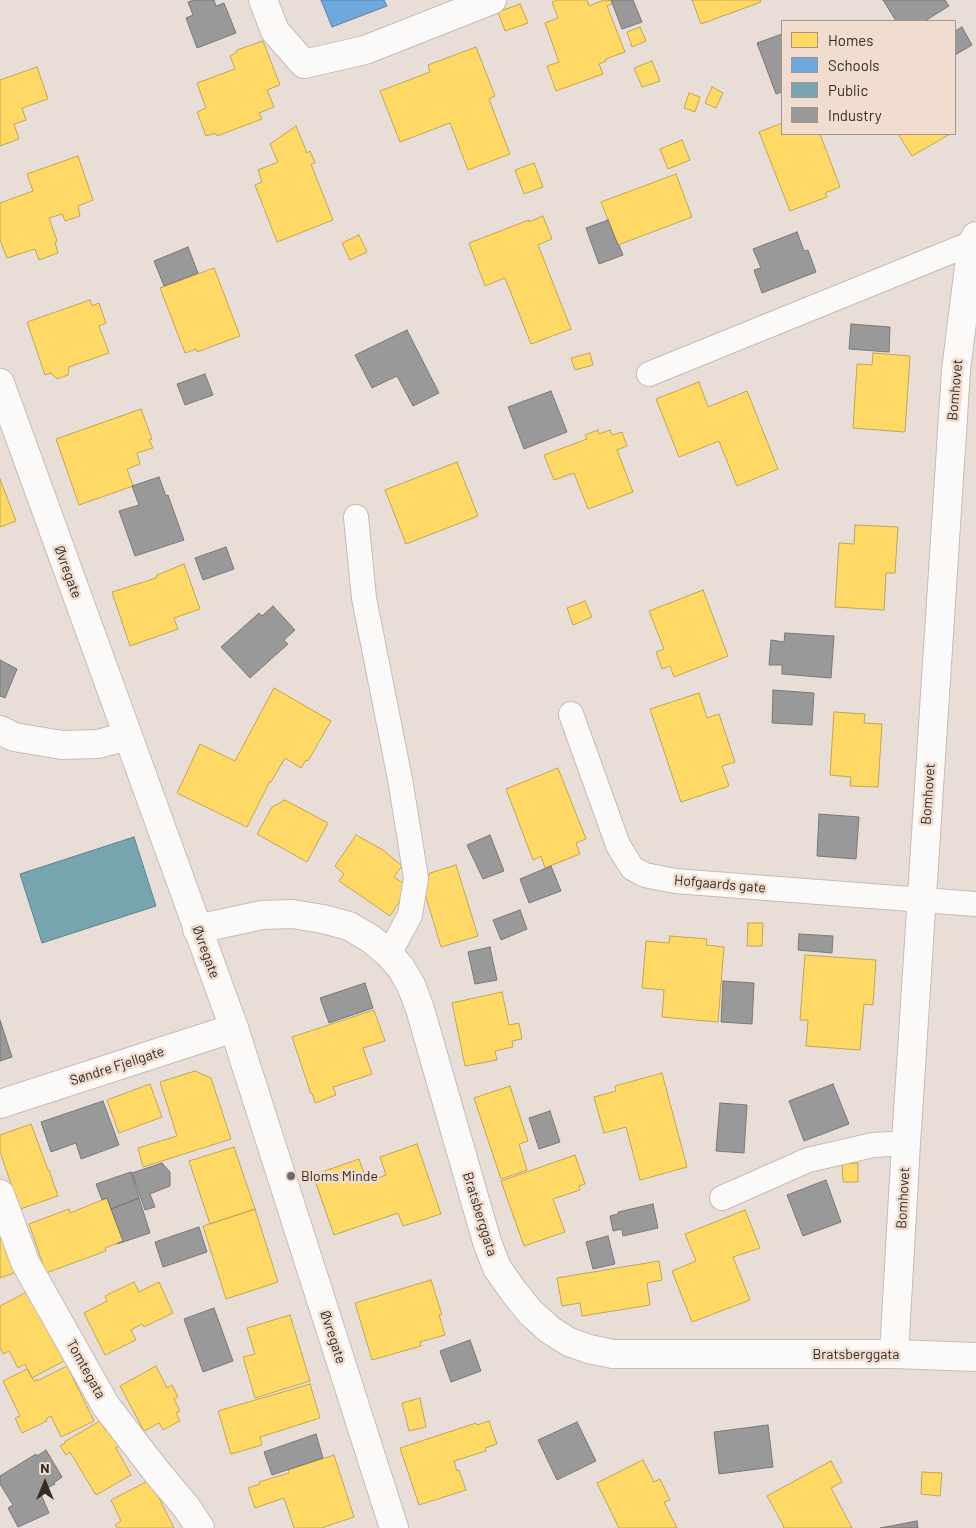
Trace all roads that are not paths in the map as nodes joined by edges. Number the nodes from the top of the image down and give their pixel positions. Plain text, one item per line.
1 (263, 0) edge
2 (492, 0) edge
3 (974, 239) edge
4 (649, 374) dead end
5 (0, 383) edge
6 (356, 517) dead end
7 (571, 714) dead end
8 (0, 730) edge
9 (128, 736) junction
10 (922, 899) junction
11 (976, 904) edge
12 (198, 929) junction
13 (389, 954) junction
14 (234, 1028) junction
15 (0, 1104) edge
16 (906, 1143) junction
17 (0, 1194) edge
18 (722, 1198) dead end
19 (894, 1354) junction
20 (976, 1357) edge
21 (200, 1528) edge
22 (394, 1528) edge

1 - 2 street
3 - 4 lane
3 - 10 street, Bomhovet
5 - 9 street, Øvregate
6 - 13 lane
7 - 10 lane, Hofgaards gate
8 - 9 street
9 - 12 street, Øvregate
10 - 11 lane, Hofgaards gate
10 - 16 street, Bomhovet
12 - 13 street, Bratsberggata
12 - 14 street, Øvregate
13 - 19 street, Bratsberggata
14 - 15 street, Søndre Fjellgate
14 - 22 street, Øvregate
16 - 18 lane
16 - 19 street, Bomhovet
17 - 21 street, Tomtegata
19 - 20 street, Bratsberggata

